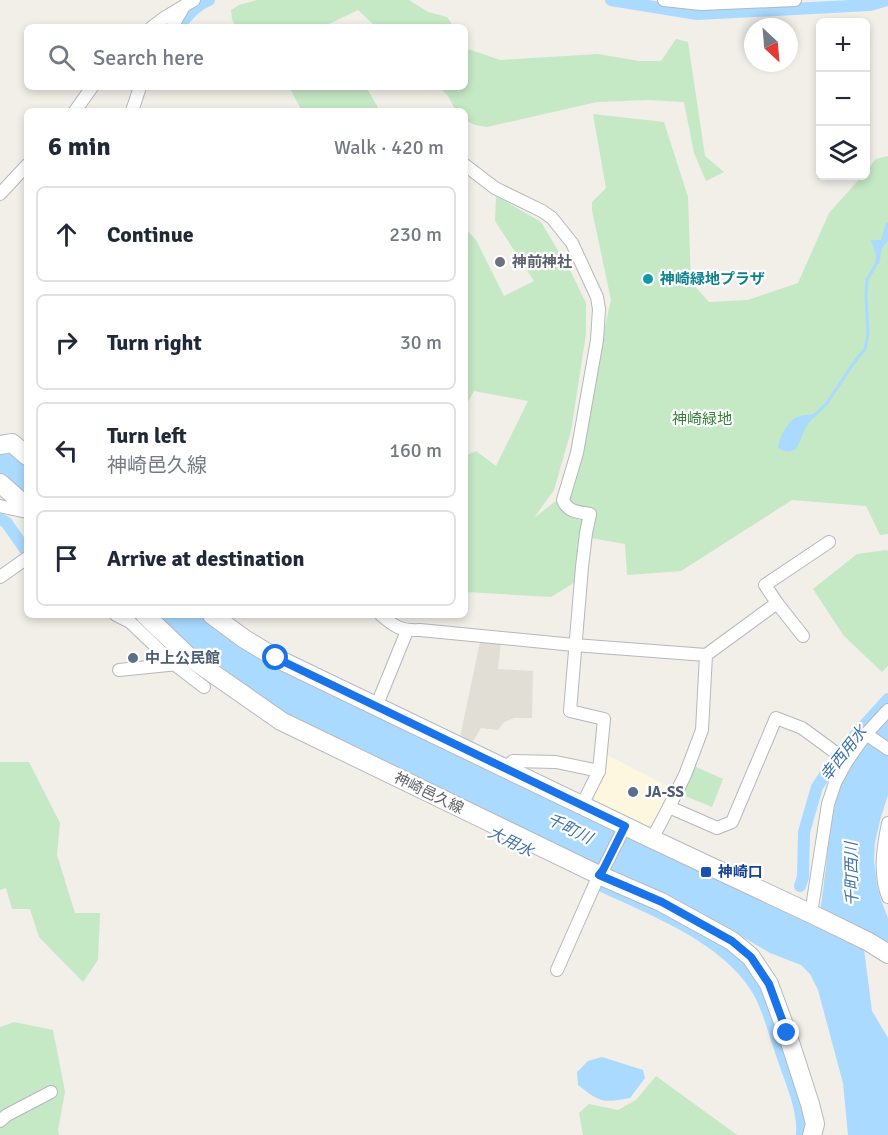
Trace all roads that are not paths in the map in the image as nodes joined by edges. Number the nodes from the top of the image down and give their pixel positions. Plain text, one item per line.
1 (664, 0) edge
2 (795, 0) edge
3 (189, 2) edge
4 (156, 24) edge
5 (174, 24) edge
6 (90, 90) edge
7 (139, 90) edge
8 (77, 108) edge
9 (133, 108) edge
10 (24, 168) edge
11 (468, 168) edge
12 (0, 194) edge
13 (3, 442) edge
14 (24, 454) edge
15 (0, 483) edge
16 (24, 504) edge
17 (0, 506) edge
18 (24, 511) edge
19 (829, 542) dead end
20 (24, 561) edge
21 (0, 577) edge
22 (777, 603) junction
23 (122, 618) edge
24 (147, 618) edge
25 (216, 618) edge
26 (385, 618) edge
27 (406, 631) junction
28 (803, 636) dead end
29 (574, 645) junction
30 (706, 655) junction
31 (181, 661) junction
32 (119, 670) dead end
33 (204, 687) dead end
34 (376, 706) junction
35 (888, 710) edge
36 (867, 735) junction
37 (888, 749) edge
38 (841, 757) junction
39 (505, 768) junction
40 (599, 771) junction
41 (582, 805) junction
42 (669, 807) junction
43 (888, 823) edge
44 (624, 828) junction
45 (652, 839) junction
46 (598, 878) junction
47 (888, 897) edge
48 (814, 916) junction
49 (888, 954) edge
50 (557, 970) dead end
51 (51, 1092) dead end
52 (0, 1102) edge
53 (3, 1118) edge
54 (812, 1135) edge

1 - 2 street
3 - 4 street
3 - 5 street
6 - 8 street
7 - 9 street
10 - 12 street
11 - 29 street
13 - 14 main road
15 - 16 main road
17 - 18 street
19 - 22 street
20 - 21 street
22 - 28 street
22 - 30 street
23 - 31 street
24 - 31 main road, 神崎邑久線
25 - 34 main road
26 - 27 street
27 - 29 street
27 - 34 street
29 - 30 street
29 - 40 street
30 - 42 street
31 - 32 street
31 - 33 street
31 - 46 main road, 神崎邑久線
34 - 39 main road
35 - 36 street
36 - 37 street
36 - 38 street
38 - 42 street
38 - 48 street
39 - 40 street
39 - 41 main road
40 - 41 street
41 - 44 main road
42 - 45 street
43 - 47 street
44 - 45 main road
44 - 46 street
45 - 48 main road
46 - 50 street
46 - 54 main road, 神崎邑久線
48 - 49 main road
51 - 53 street
52 - 53 street

